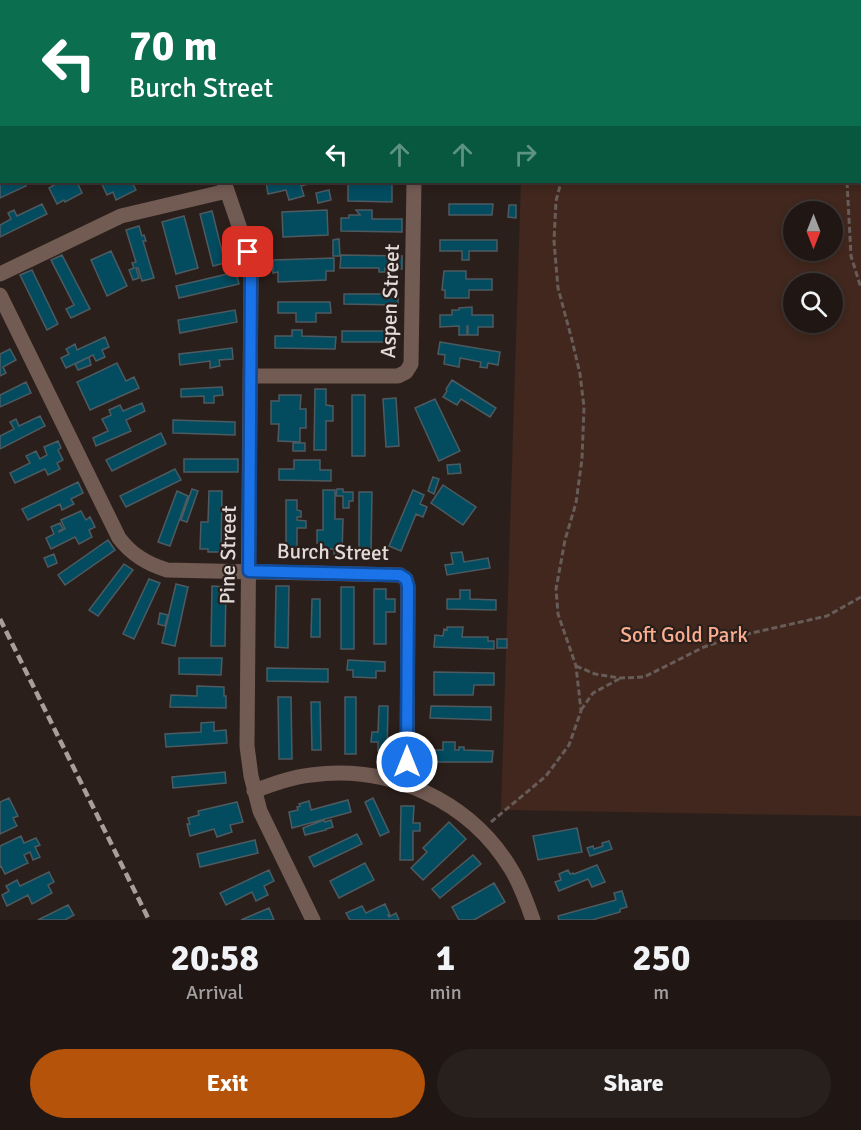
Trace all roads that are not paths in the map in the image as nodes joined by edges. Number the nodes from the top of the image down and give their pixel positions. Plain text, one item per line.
1 (414, 183) edge
2 (226, 186) edge
3 (0, 274) edge
4 (0, 295) edge
5 (251, 376) junction
6 (249, 571) junction
7 (407, 784) junction
8 (254, 791) junction
9 (313, 920) edge
10 (533, 920) edge

1 - 5 street, Aspen Street
2 - 3 street
2 - 5 street, Pine Street
4 - 6 street, Burch Street
5 - 6 street, Pine Street
6 - 7 street, Burch Street
6 - 8 street, Pine Street
7 - 8 street
7 - 10 street
8 - 9 street, Pine Street

